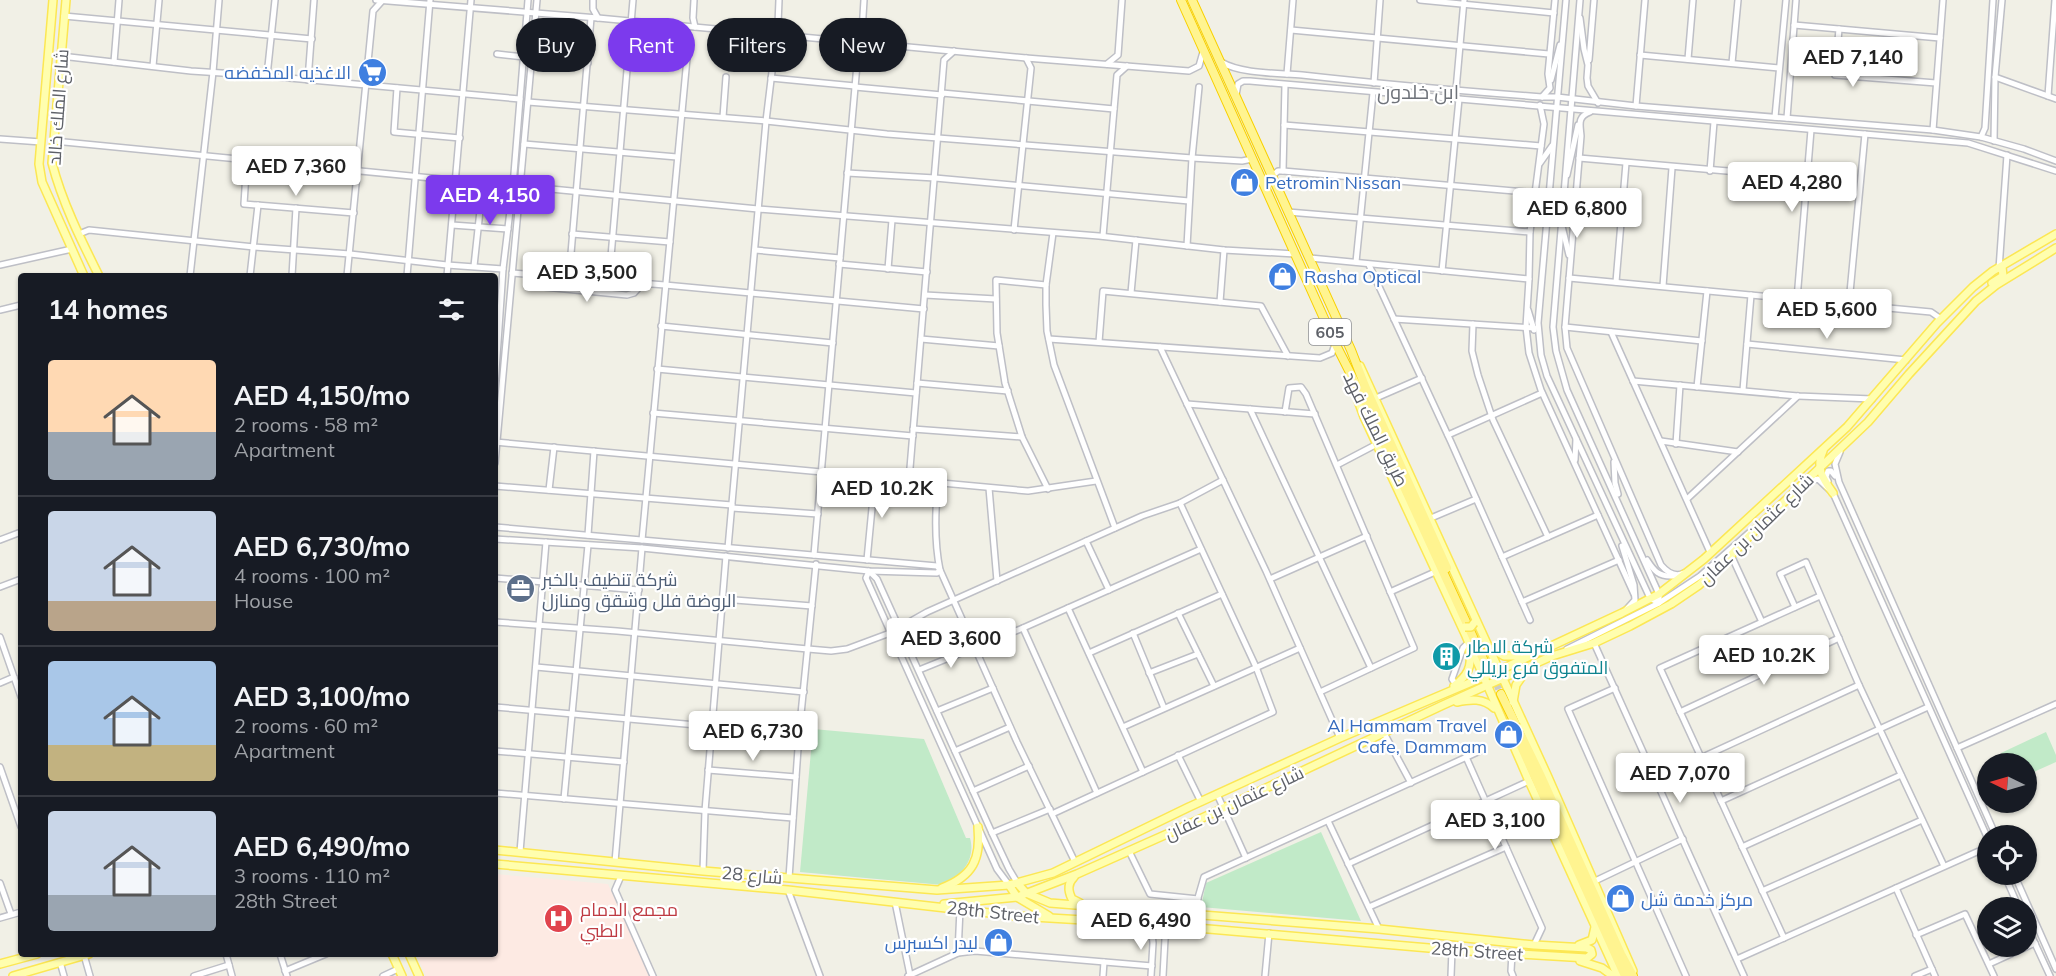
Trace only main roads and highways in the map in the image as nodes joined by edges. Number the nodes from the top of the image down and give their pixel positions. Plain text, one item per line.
1 (53, 0) edge
2 (66, 0) edge
3 (1181, 0) edge
4 (1192, 0) edge
5 (2056, 234) edge
6 (2056, 250) edge
7 (2001, 268) junction
8 (83, 273) edge
9 (98, 273) edge
10 (1965, 313) junction
11 (1351, 350) junction
12 (1345, 365) junction
13 (1826, 446) junction
14 (1819, 468) junction
15 (1833, 493) road end
16 (1474, 619) junction
17 (1462, 625) junction
18 (1466, 636) junction
19 (1487, 643) junction
20 (1532, 655) junction
21 (1534, 665) junction
22 (1500, 670) junction
23 (1484, 676) junction
24 (1502, 680) junction
25 (1487, 686) junction
26 (1449, 691) junction
27 (1514, 704) junction
28 (1443, 705) junction
29 (1499, 714) junction
30 (1523, 730) junction
31 (1510, 735) junction
32 (978, 827) road end
33 (498, 850) edge
34 (498, 864) edge
35 (1077, 874) junction
36 (1018, 884) junction
37 (1009, 885) junction
38 (937, 890) junction
39 (1026, 893) junction
40 (1017, 897) junction
41 (930, 905) junction
42 (1088, 906) junction
43 (1054, 918) junction
44 (1595, 924) junction
45 (1564, 947) junction
46 (26, 957) edge
47 (79, 957) edge
48 (393, 957) edge
49 (410, 957) edge
50 (1563, 957) junction
51 (0, 964) edge
52 (400, 972) edge
53 (33, 973) edge
54 (13, 976) edge
55 (419, 976) edge
56 (1613, 976) edge
57 (1618, 976) edge
58 (1624, 976) edge
59 (1634, 976) edge

1 - 8 main road, شارع الملك خالد
2 - 9 main road, شارع الملك خالد
3 - 12 highway, طريق الملك فهد / 605
4 - 11 highway, طريق الملك فهد / 605
5 - 7 main road, شارع عثمان بن عفان
6 - 10 main road, شارع عثمان بن عفان
7 - 10 main road
7 - 13 main road, شارع عثمان بن عفان
10 - 14 main road, شارع عثمان بن عفان
11 - 12 highway, طريق الملك فهد / 605
11 - 16 main road
12 - 17 main road
13 - 14 main road
13 - 20 main road, شارع عثمان بن عفان
14 - 15 main road
14 - 21 main road, شارع عثمان بن عفان
16 - 17 main road, bridge
16 - 19 main road
17 - 18 main road
18 - 23 main road
18 - 26 main road
19 - 20 main road
19 - 22 main road
20 - 22 main road, شارع عثمان بن عفان
21 - 24 main road, شارع عثمان بن عفان
21 - 27 main road
22 - 23 main road, شارع عثمان بن عفان
22 - 24 main road
23 - 25 main road
23 - 26 main road, شارع عثمان بن عفان
24 - 25 main road, شارع عثمان بن عفان
24 - 27 main road
25 - 28 main road, شارع عثمان بن عفان
25 - 29 main road
26 - 36 main road, شارع عثمان بن عفان
27 - 30 main road
28 - 29 main road
28 - 35 main road, شارع عثمان بن عفان
29 - 31 main road
30 - 31 main road, bridge
30 - 59 main road
31 - 44 main road
32 - 38 main road
33 - 38 main road, شارع 28
34 - 41 main road, 28th Street
35 - 39 main road, شارع عثمان بن عفان
35 - 42 main road
36 - 37 main road, شارع عثمان بن عفان
36 - 39 main road
37 - 38 main road, شارع 28
37 - 40 main road
39 - 40 main road, شارع عثمان بن عفان
39 - 42 main road, 28th Street
40 - 41 main road, شارع عثمان بن عفان
40 - 43 main road
41 - 43 main road, 28th Street
42 - 45 main road, 28th Street
43 - 50 main road, 28th Street
44 - 45 main road
44 - 57 main road
45 - 50 main road
46 - 51 main road
47 - 53 main road
48 - 52 main road
49 - 55 main road
50 - 56 main road
53 - 54 main road
58 - 59 highway

